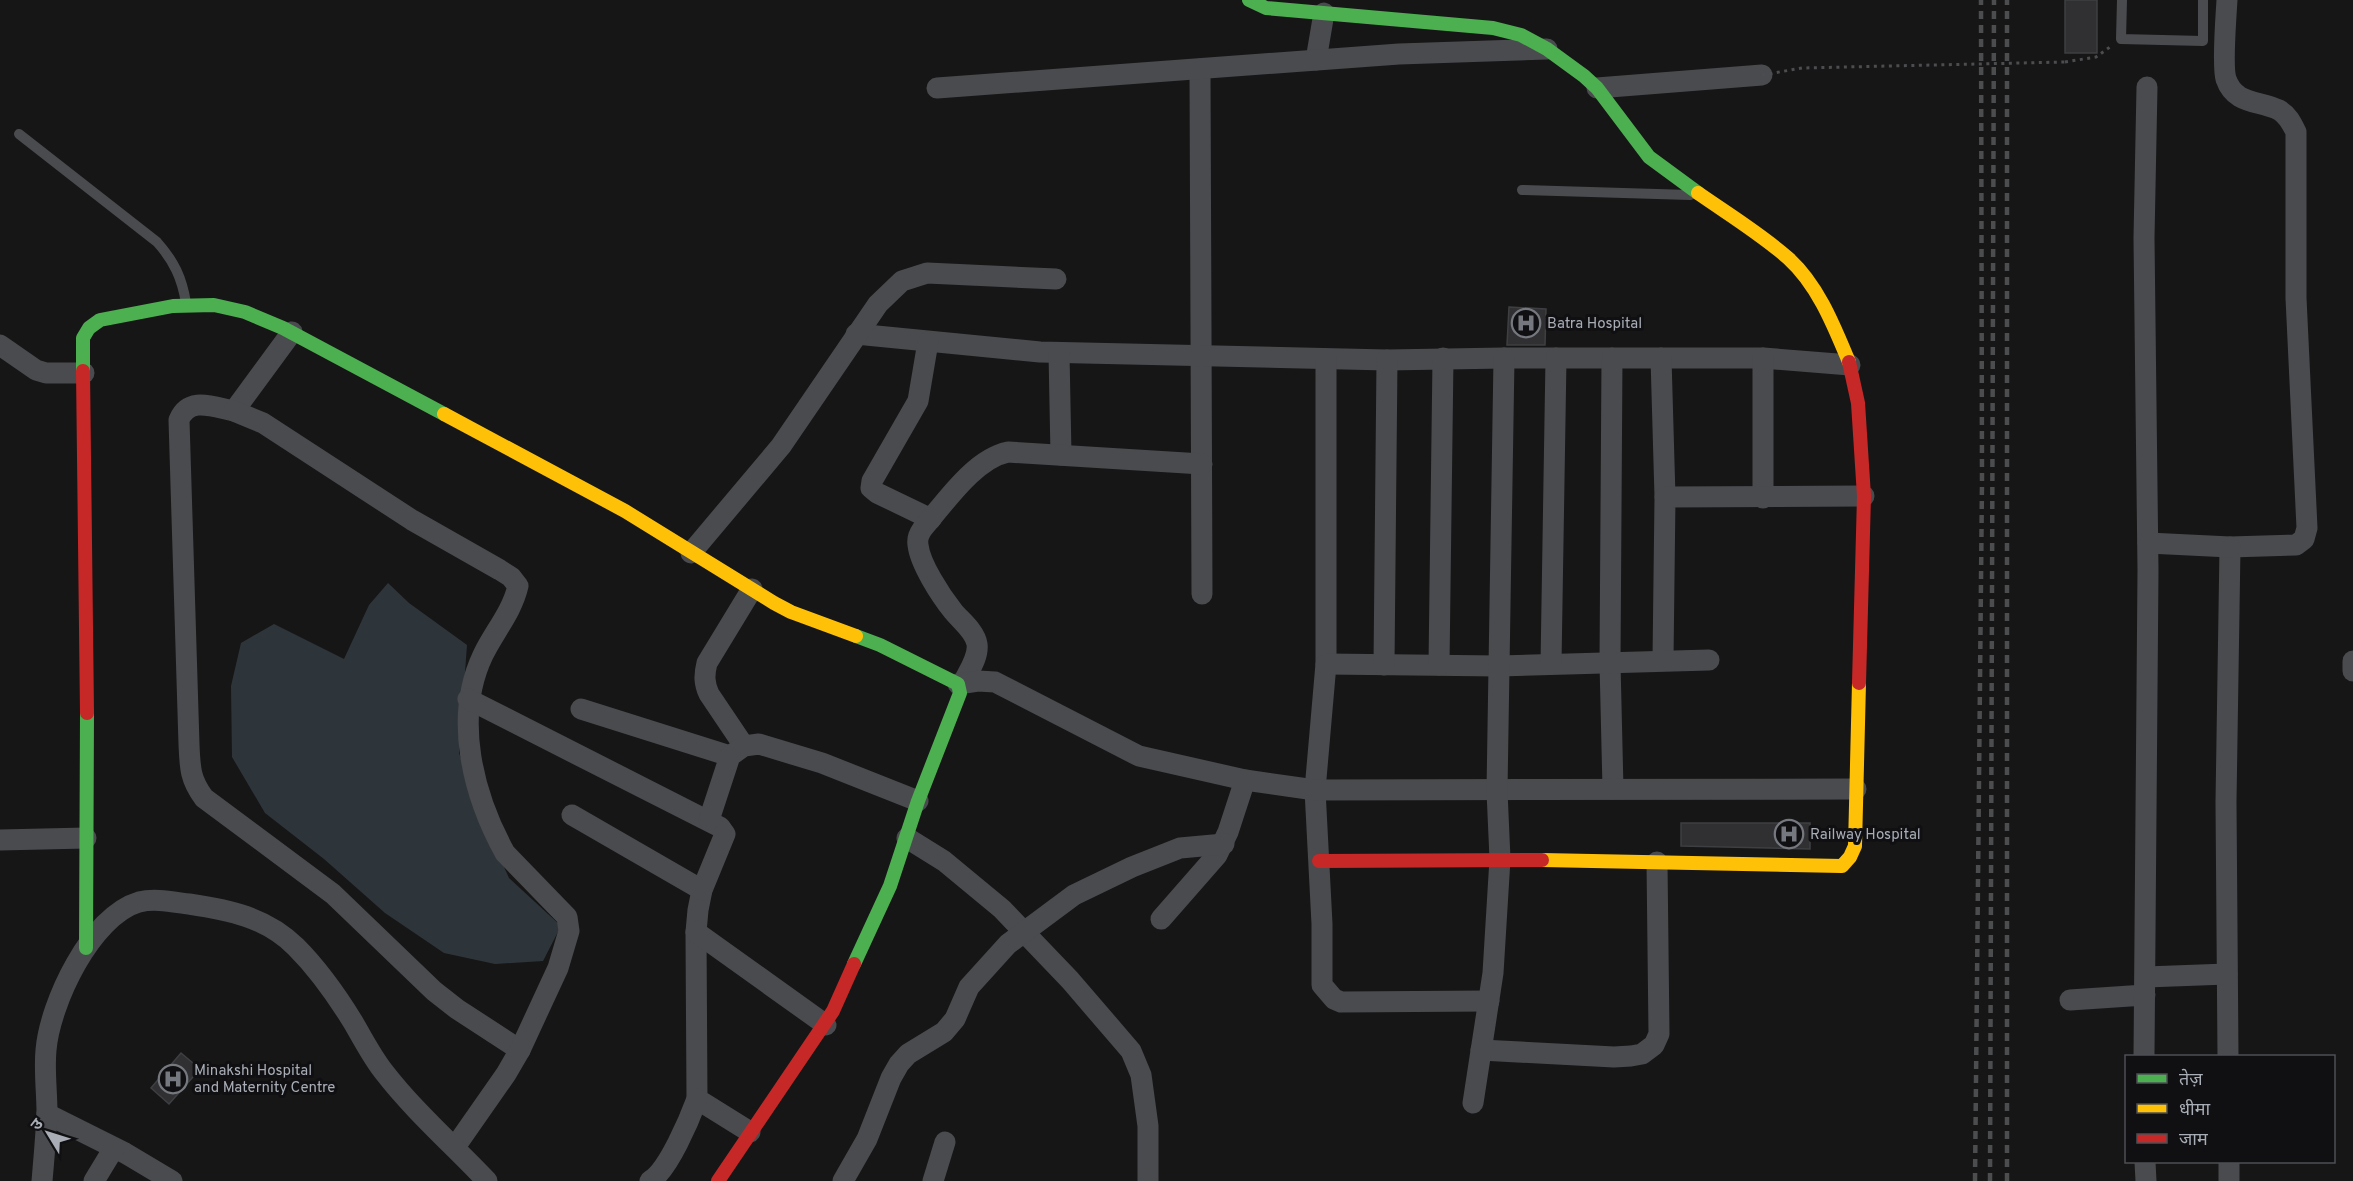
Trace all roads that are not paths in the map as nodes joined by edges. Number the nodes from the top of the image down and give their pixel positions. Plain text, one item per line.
1 (1249, 0) edge
2 (2122, 0) edge
3 (2204, 0) edge
4 (2227, 0) edge
5 (1324, 13) junction
6 (1547, 49) junction
7 (1316, 60) junction
8 (1200, 69) junction
9 (1762, 75) road end
10 (2147, 87) dead end
11 (937, 88) dead end
12 (1597, 88) junction
13 (19, 134) dead end
14 (1522, 190) dead end
15 (1700, 195) junction
16 (1056, 279) dead end
17 (186, 306) junction
18 (292, 332) junction
19 (856, 334) junction
20 (928, 342) junction
21 (0, 345) edge
22 (1059, 353) junction
23 (1202, 356) junction
24 (1443, 358) junction
25 (1504, 358) junction
26 (1556, 358) junction
27 (1612, 358) junction
28 (1661, 358) junction
29 (1763, 358) junction
30 (1326, 359) junction
31 (1387, 360) junction
32 (1850, 364) junction
33 (84, 373) junction
34 (234, 411) junction
35 (1061, 455) junction
36 (1202, 464) junction
37 (1864, 496) junction
38 (1665, 497) junction
39 (1763, 498) junction
40 (931, 519) junction
41 (2148, 543) junction
42 (2230, 547) junction
43 (691, 553) junction
44 (752, 590) junction
45 (1202, 594) dead end
46 (1664, 660) junction
47 (1709, 660) dead end
48 (2353, 661) edge
49 (1610, 663) junction
50 (1326, 664) junction
51 (1551, 664) junction
52 (1384, 665) junction
53 (1438, 665) junction
54 (1499, 666) junction
55 (2353, 671) edge
56 (961, 684) junction
57 (468, 699) junction
58 (581, 709) dead end
59 (737, 751) junction
60 (1245, 780) junction
61 (1613, 789) junction
62 (1856, 789) junction
63 (1316, 790) junction
64 (1497, 791) junction
65 (918, 801) junction
66 (572, 815) dead end
67 (709, 820) junction
68 (86, 838) junction
69 (908, 838) junction
70 (0, 840) edge
71 (1224, 844) junction
72 (1500, 859) junction
73 (1319, 861) junction
74 (1657, 862) junction
75 (702, 890) junction
76 (1161, 919) dead end
77 (696, 932) junction
78 (1022, 932) junction
79 (86, 948) junction
80 (2227, 974) junction
81 (2145, 986) junction
82 (2070, 1000) dead end
83 (1489, 1001) junction
84 (826, 1025) junction
85 (520, 1050) junction
86 (1481, 1050) junction
87 (2144, 1055) edge
88 (2228, 1055) edge
89 (697, 1099) junction
90 (1473, 1103) dead end
91 (47, 1114) junction
92 (750, 1132) junction
93 (945, 1142) dead end
94 (454, 1147) junction
95 (114, 1148) junction
96 (2145, 1163) edge
97 (2229, 1163) edge
98 (42, 1181) edge
99 (94, 1181) edge
100 (172, 1181) edge
101 (487, 1181) edge
102 (650, 1181) edge
103 (718, 1181) edge
104 (843, 1181) edge
105 (933, 1181) edge
106 (1148, 1181) edge
107 (2146, 1181) edge
108 (2229, 1181) edge

1 - 5 street
2 - 3 lane
4 - 42 street
5 - 6 street
5 - 7 street
6 - 7 street
6 - 12 street
7 - 8 street
8 - 11 street
8 - 23 street
9 - 12 street
10 - 41 street
12 - 15 street
13 - 17 lane
14 - 15 lane
15 - 32 street
16 - 19 street
17 - 18 street
17 - 33 street
18 - 34 street
18 - 43 street
19 - 20 street
19 - 43 street
20 - 22 street
20 - 40 street
21 - 33 street
22 - 23 street
22 - 35 street
23 - 30 street
23 - 36 street
24 - 25 street
24 - 31 street
24 - 53 street
25 - 26 street
25 - 54 street
26 - 27 street
26 - 51 street
27 - 28 street
27 - 49 street
28 - 29 street
28 - 38 street
29 - 32 street
29 - 39 street
30 - 31 street
30 - 50 street
31 - 52 street
32 - 37 street
33 - 68 street
34 - 57 street
34 - 85 street
35 - 36 street
35 - 40 street
36 - 45 street
37 - 39 street
37 - 62 street
38 - 39 street
38 - 46 street
40 - 56 street
41 - 42 street
41 - 81 street
42 - 80 street
43 - 44 street
44 - 56 street
44 - 59 street
46 - 47 street
46 - 49 street
48 - 55 street
49 - 51 street
49 - 61 street
50 - 52 street
50 - 63 street
51 - 54 street
52 - 53 street
53 - 54 street
54 - 64 street
56 - 60 street
56 - 65 street
57 - 67 street
57 - 85 street
58 - 59 street
59 - 65 street
59 - 67 street
60 - 63 street
60 - 71 street
61 - 62 street
61 - 64 street
62 - 74 street
63 - 64 street
63 - 73 street
64 - 72 street
65 - 69 street
66 - 75 street
67 - 75 street
68 - 70 street
68 - 79 street
69 - 78 street
69 - 84 street
71 - 76 street
71 - 78 street
72 - 73 street
72 - 74 street
72 - 83 street
73 - 83 street
74 - 86 street
75 - 77 street
77 - 84 street
77 - 89 street
78 - 104 street
78 - 106 street
79 - 91 street
79 - 94 street
80 - 81 street
80 - 88 street
81 - 82 street
81 - 87 street
83 - 86 street
84 - 92 street
85 - 94 street
86 - 90 street
89 - 92 street
89 - 102 street
91 - 95 street
91 - 98 street
92 - 103 street
93 - 105 street
94 - 101 street
95 - 99 street
95 - 100 street
96 - 107 street
97 - 108 street

